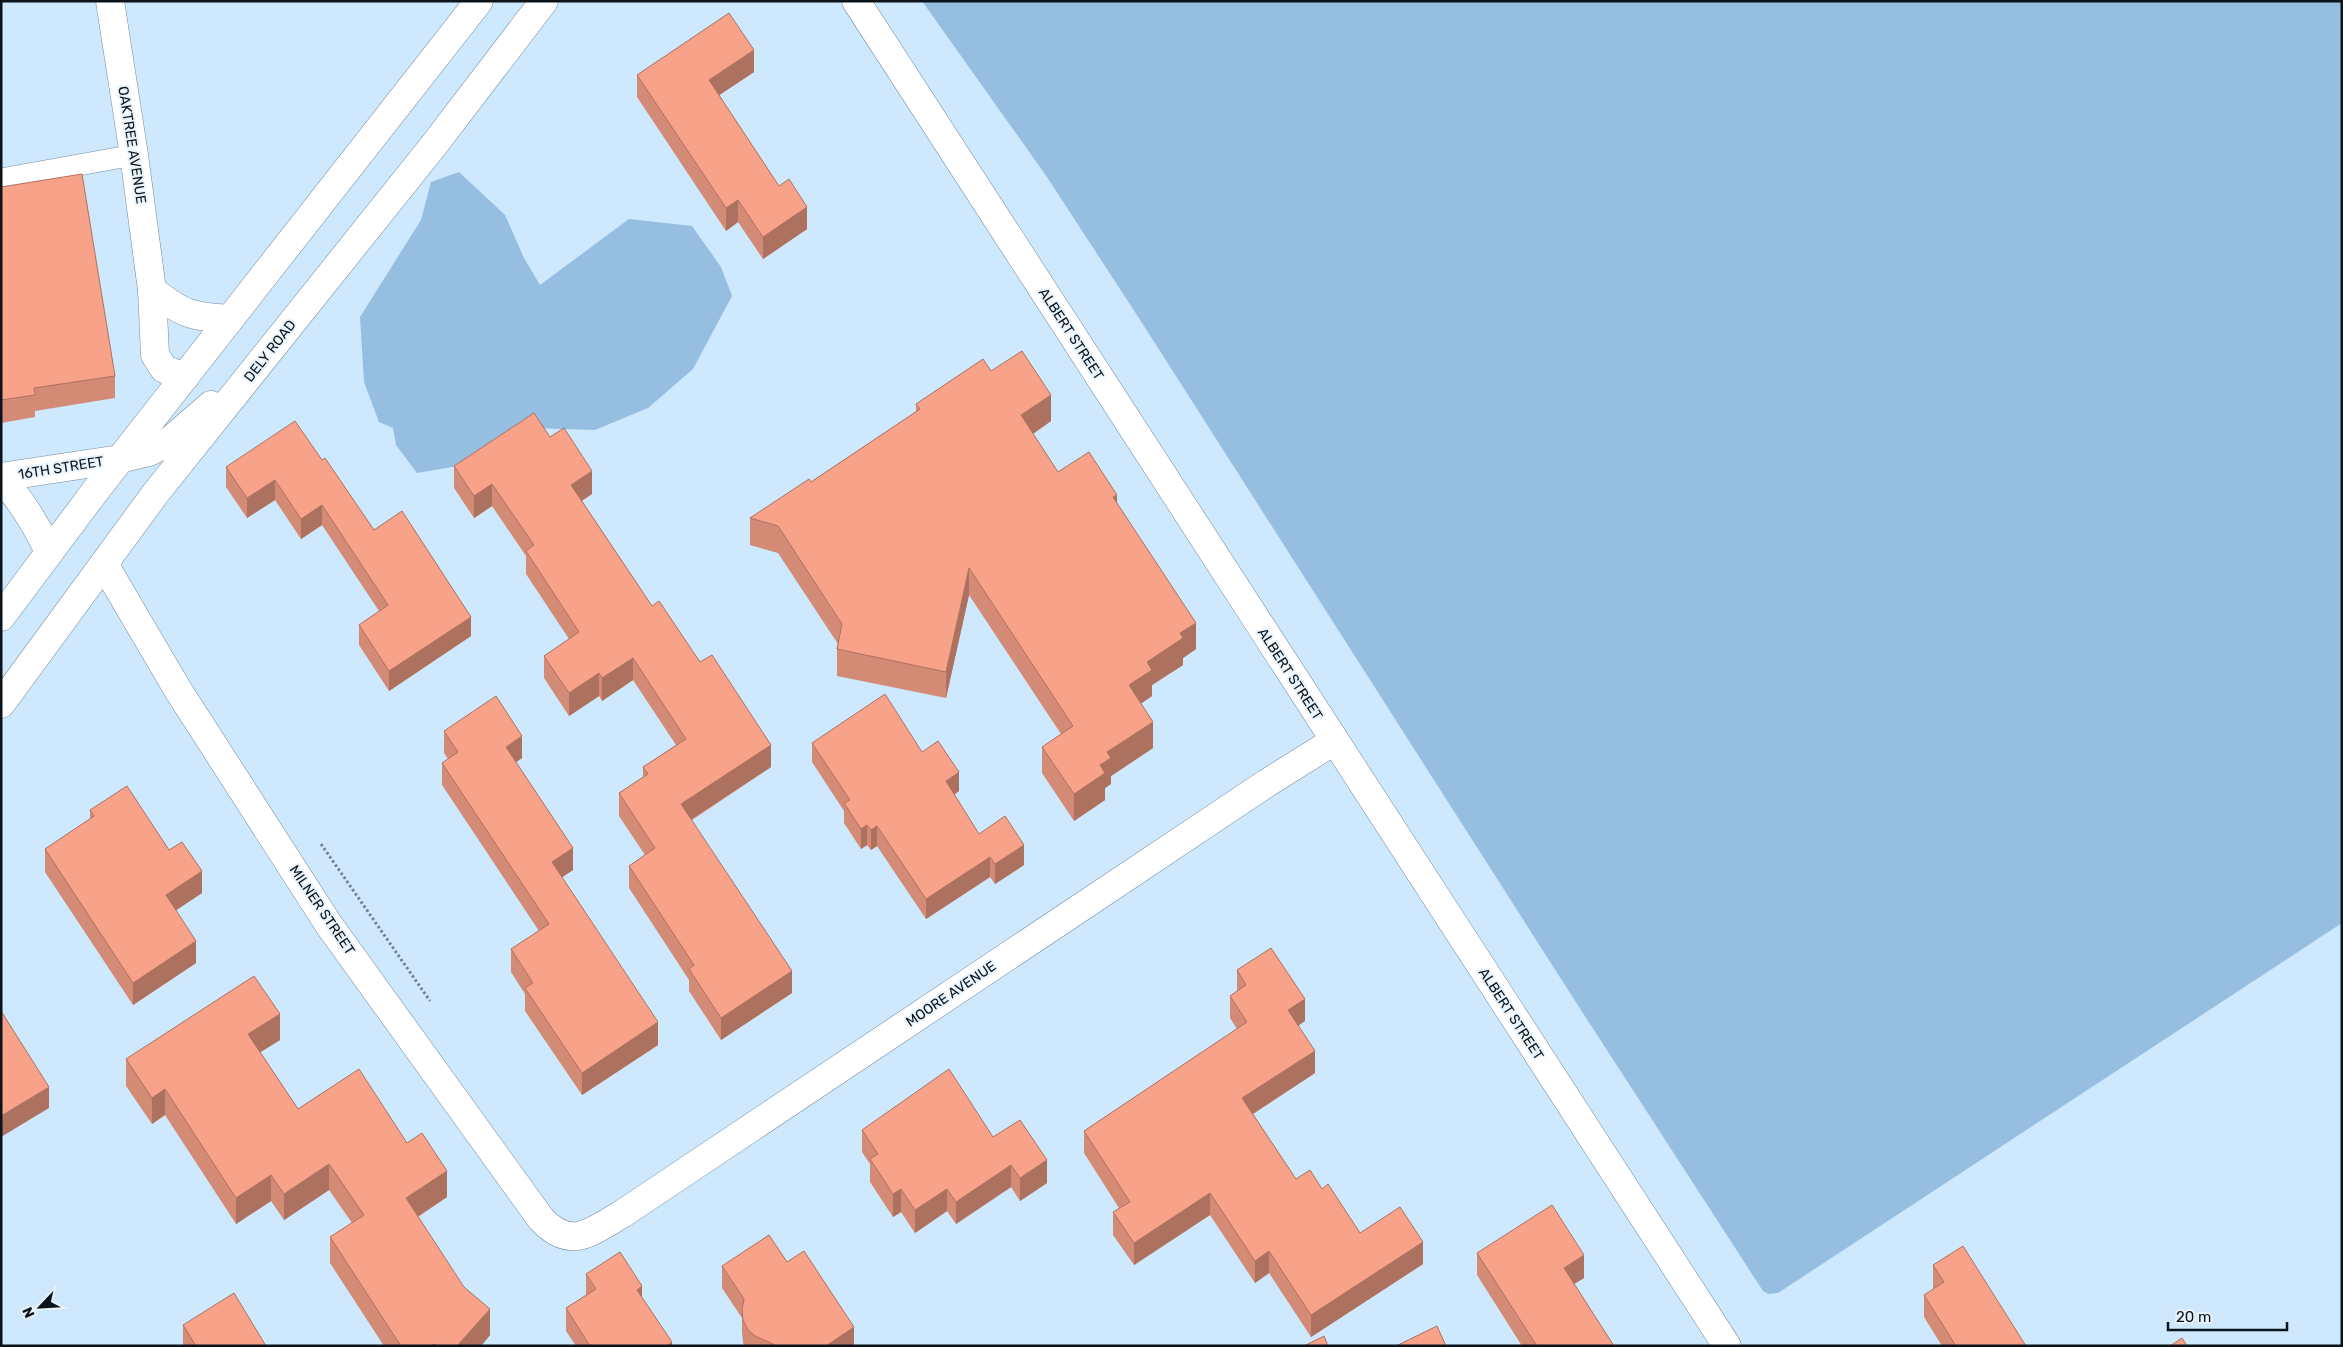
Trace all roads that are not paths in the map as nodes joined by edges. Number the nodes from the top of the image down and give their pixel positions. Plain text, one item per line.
1 (110, 1) edge
2 (480, 1) edge
3 (544, 1) edge
4 (856, 1) edge
5 (134, 155) junction
6 (1, 179) edge
7 (152, 290) junction
8 (230, 319) junction
9 (282, 336) junction
10 (185, 377) junction
11 (120, 459) junction
12 (1, 477) edge
13 (49, 552) junction
14 (104, 564) junction
15 (1, 616) edge
16 (1, 704) edge
17 (1334, 742) junction
18 (565, 1236) joint
19 (1727, 1346) edge

1 - 5 street, OAKTREE AVENUE
2 - 8 street
3 - 9 street, DELY ROAD
4 - 17 street, ALBERT STREET
5 - 6 lane
5 - 7 street, OAKTREE AVENUE
7 - 8 street
7 - 10 street, OAKTREE AVENUE
8 - 10 street
9 - 11 street, 16TH STREET
9 - 14 street, DELY ROAD
10 - 11 street
11 - 12 street, 16TH STREET
11 - 13 street
12 - 13 street
13 - 15 street
14 - 16 street, DELY ROAD
14 - 18 street, MILNER STREET
17 - 18 street, MOORE AVENUE
17 - 19 street, ALBERT STREET

